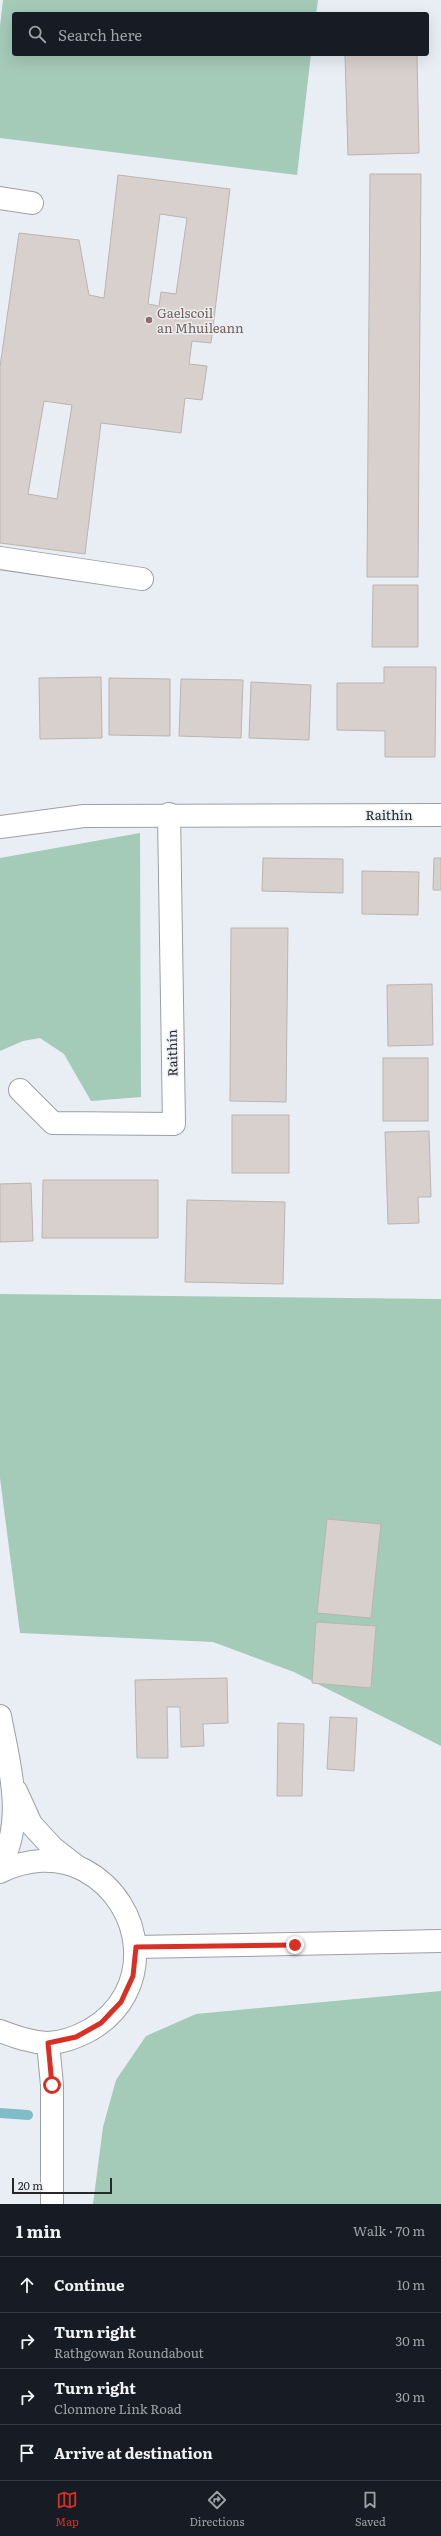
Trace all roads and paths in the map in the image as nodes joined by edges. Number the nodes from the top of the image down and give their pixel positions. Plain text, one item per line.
1 (0, 198) edge
2 (32, 203) dead end
3 (0, 558) edge
4 (142, 579) dead end
5 (169, 814) junction
6 (441, 815) edge
7 (0, 827) edge
8 (20, 1090) dead end
9 (0, 1716) edge
10 (12, 1783) junction
11 (0, 1865) edge
12 (76, 1866) junction
13 (0, 1872) edge
14 (441, 1941) edge
15 (136, 1947) junction
16 (0, 2031) edge
17 (48, 2043) junction
18 (52, 2204) edge

1 - 2 street
3 - 4 street
5 - 6 street, Raithín
5 - 7 street, Raithín
5 - 8 street, Raithín
9 - 10 street
10 - 11 street
10 - 12 street
12 - 13 street
12 - 15 street
14 - 15 street
15 - 17 street
16 - 17 street
17 - 18 street

